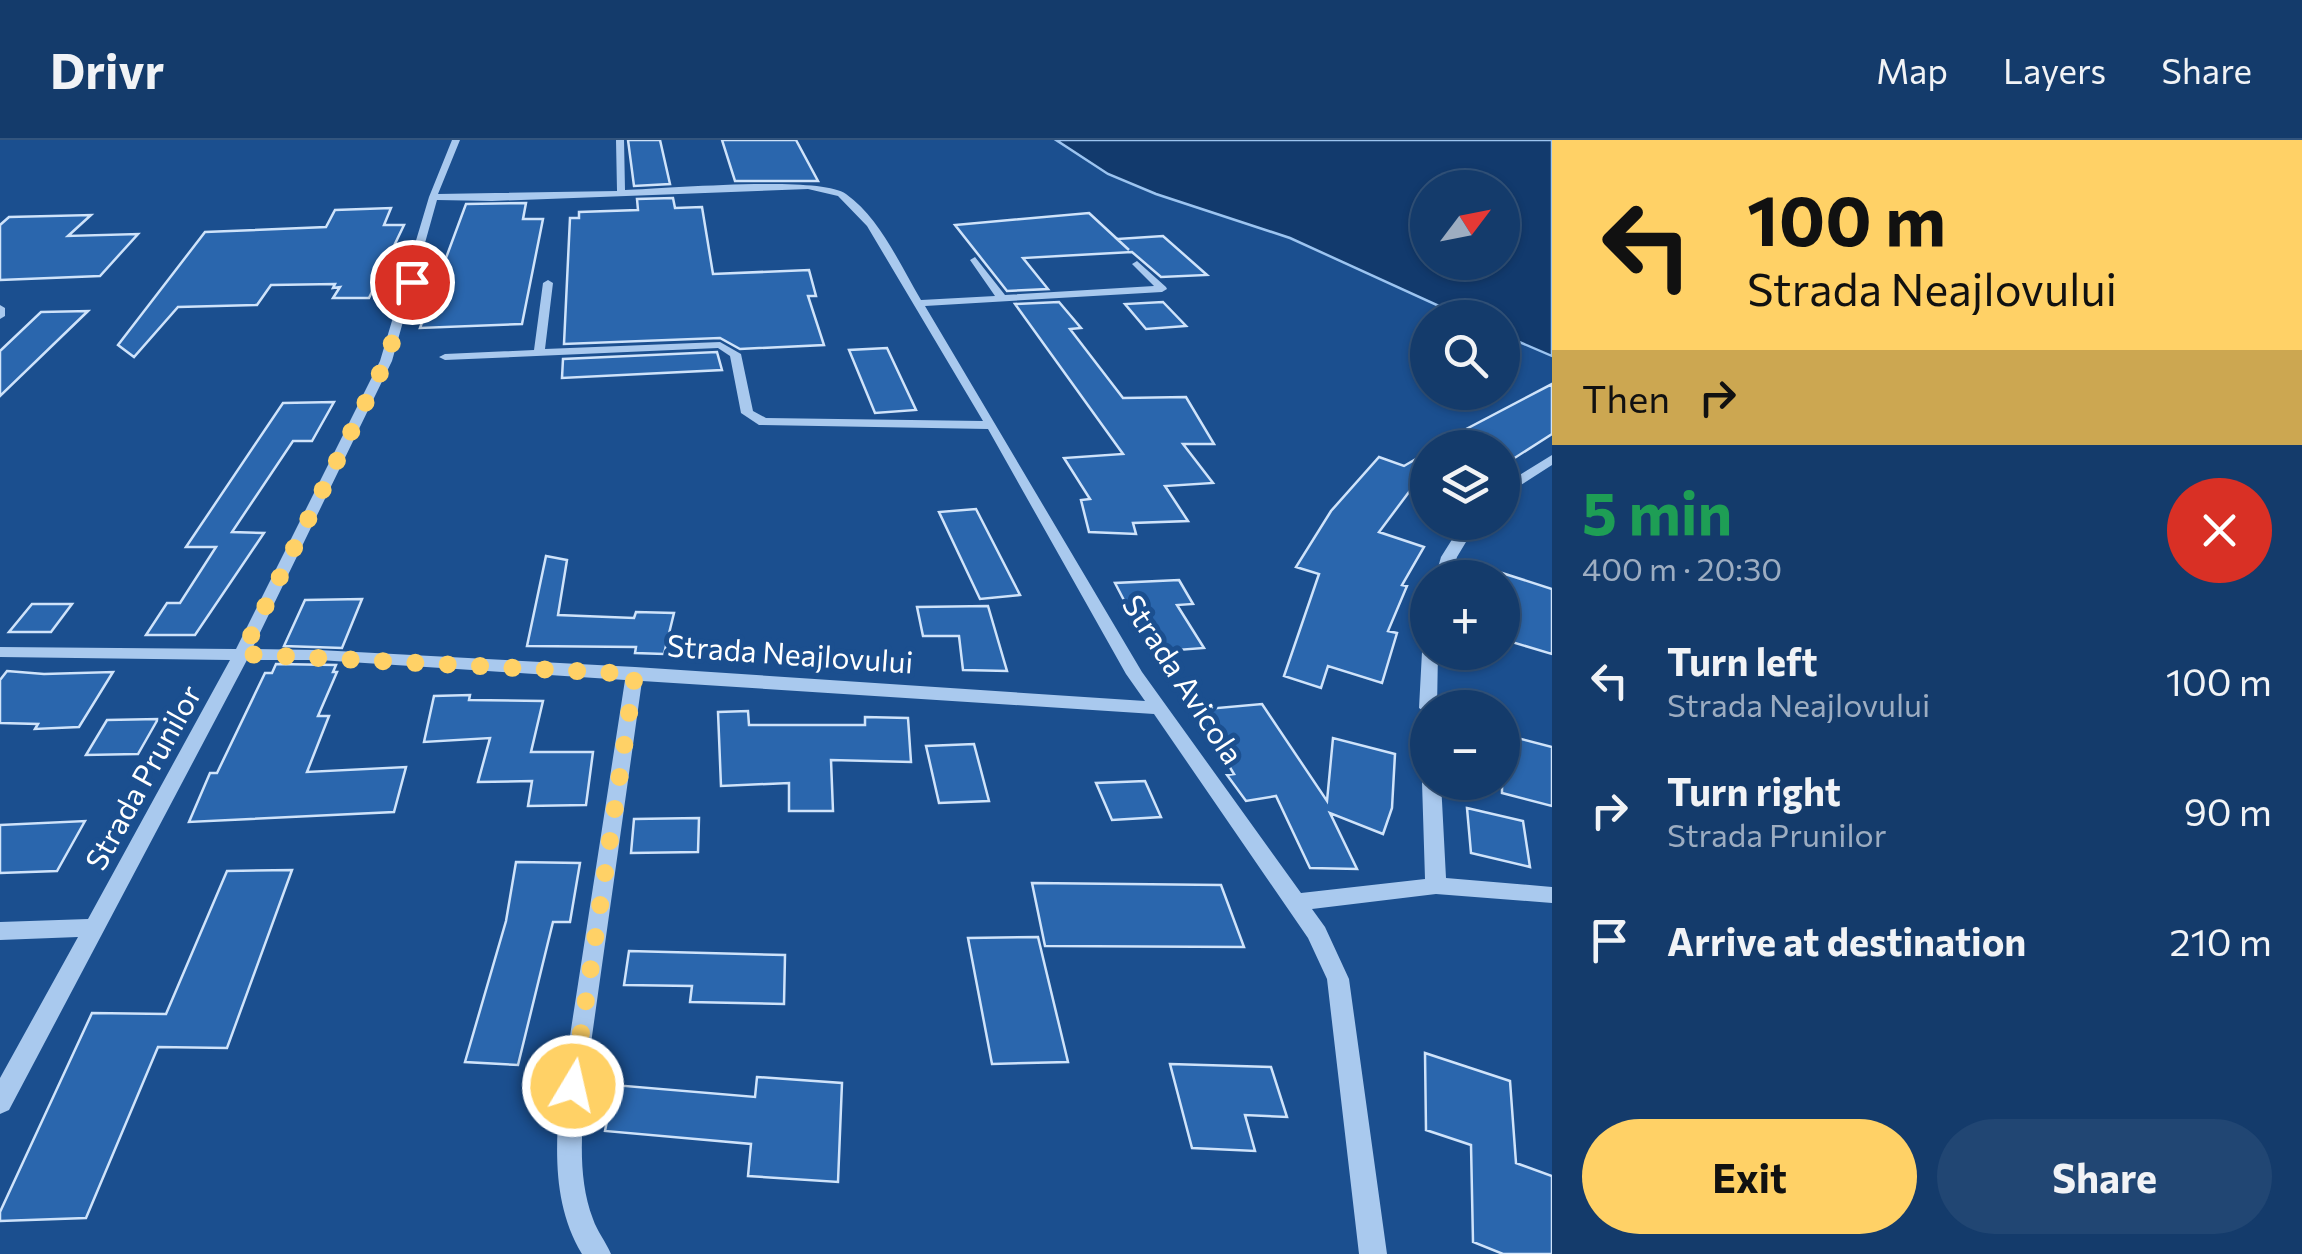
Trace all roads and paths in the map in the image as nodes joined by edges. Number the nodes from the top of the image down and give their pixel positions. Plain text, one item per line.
1 (456, 140) edge
2 (620, 140) edge
3 (621, 193) junction
4 (433, 197) junction
5 (975, 260) dead end
6 (1137, 264) dead end
7 (548, 283) dead end
8 (1002, 298) junction
9 (920, 303) junction
10 (0, 308) edge
11 (0, 316) edge
12 (539, 352) junction
13 (445, 357) dead end
14 (992, 426) junction
15 (1552, 459) edge
16 (1520, 481) edge
17 (0, 652) edge
18 (242, 654) junction
19 (635, 674) junction
20 (1156, 708) junction
21 (1432, 800) edge
22 (1436, 886) junction
23 (1552, 895) edge
24 (1298, 902) junction
25 (92, 928) junction
26 (0, 931) edge
27 (0, 1102) edge
28 (598, 1254) edge
29 (1373, 1254) edge

1 - 4 street, Strada Prunilor
2 - 3 street
3 - 4 street
3 - 9 street, Strada Avicola
4 - 18 street, Strada Prunilor
5 - 8 street
6 - 8 street
7 - 12 street
8 - 9 street
9 - 14 street, Strada Avicola
10 - 11 street
12 - 13 street
12 - 14 street
14 - 20 street, Strada Avicola
15 - 16 street
17 - 18 street, Strada Neajlovului
18 - 19 street, Strada Neajlovului
18 - 25 street, Strada Prunilor
19 - 20 street, Strada Neajlovului
19 - 28 street
20 - 24 street, Strada Avicola
21 - 22 street
22 - 23 street
22 - 24 street
24 - 29 street, Strada Avicola
25 - 26 street
25 - 27 street, Strada Prunilor

